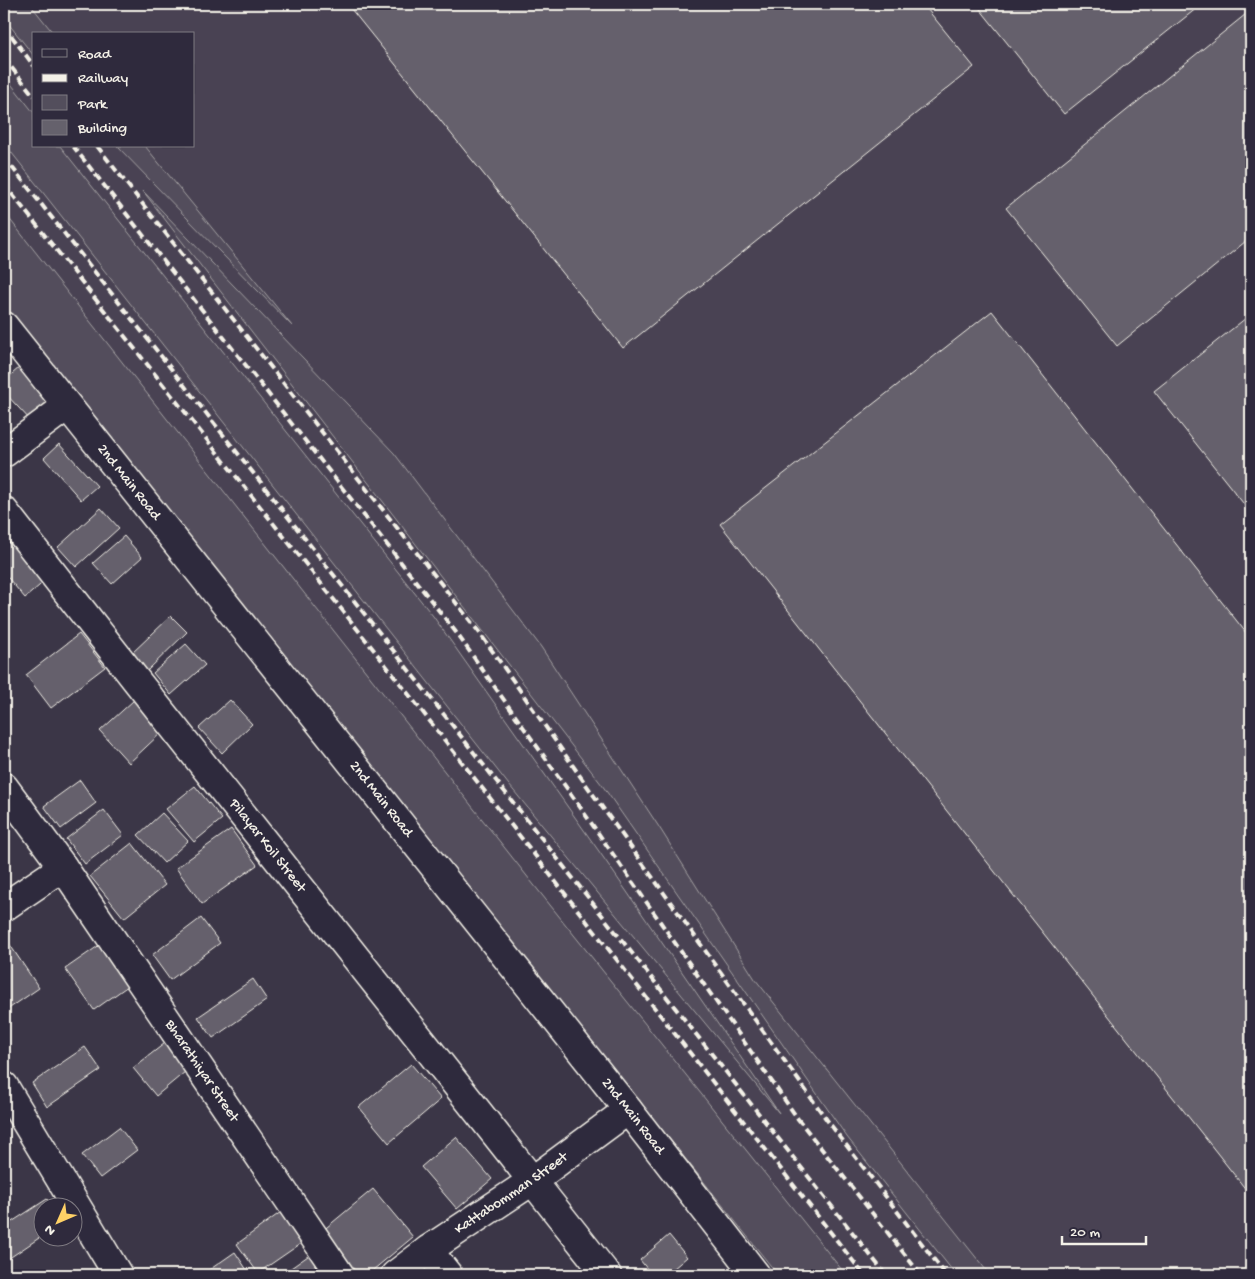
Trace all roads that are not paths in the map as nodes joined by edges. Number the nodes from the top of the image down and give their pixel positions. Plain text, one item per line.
1 (4, 326) edge
2 (67, 406) junction
3 (4, 453) edge
4 (4, 511) edge
5 (4, 786) edge
6 (63, 867) junction
7 (4, 907) edge
8 (4, 1086) edge
9 (628, 1110) junction
10 (532, 1181) junction
11 (428, 1250) junction
12 (118, 1275) edge
13 (340, 1275) edge
14 (395, 1275) edge
15 (448, 1275) edge
16 (607, 1275) edge
17 (756, 1275) edge

1 - 2 street, 2nd Main Road
2 - 3 street
2 - 9 street, 2nd Main Road
4 - 10 street, Pilayar Koil Street
5 - 6 street, Bharathiyar Street
6 - 7 street
6 - 13 street, Bharathiyar Street
8 - 12 street
9 - 10 street, Kattabomman Street
9 - 17 street, 2nd Main Road
10 - 11 street, Kattabomman Street
10 - 16 street, Pilayar Koil Street
11 - 14 street, Kattabomman Street
11 - 15 street

